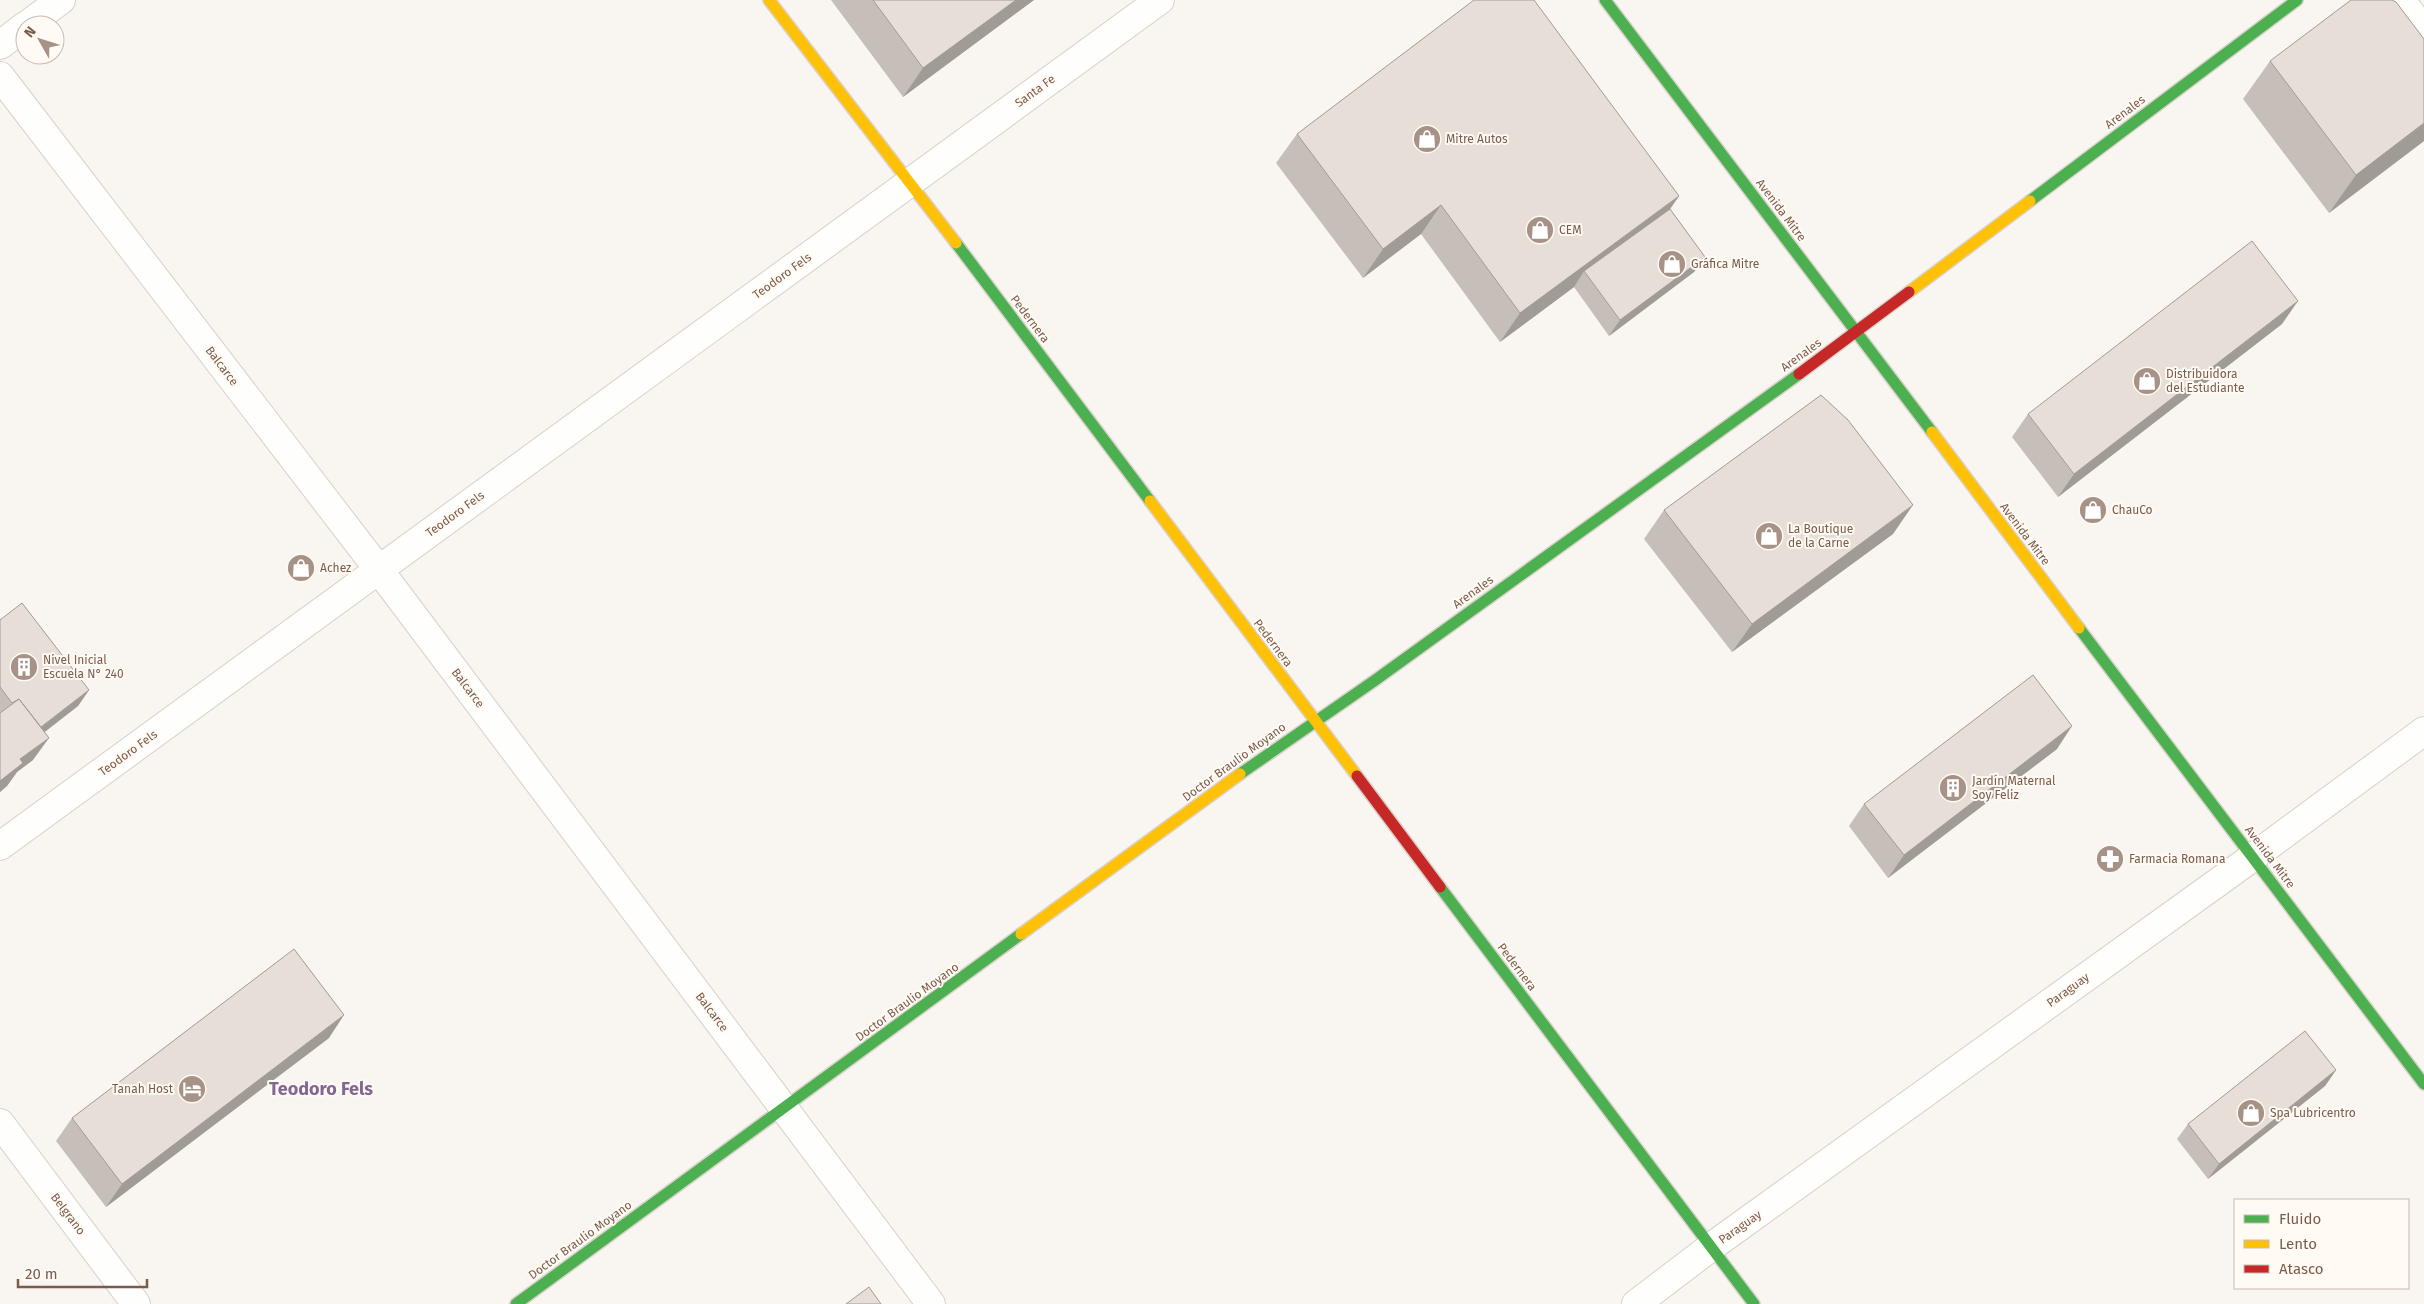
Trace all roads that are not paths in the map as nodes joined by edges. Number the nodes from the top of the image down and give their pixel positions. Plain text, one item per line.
1 (61, 0) edge
2 (769, 0) edge
3 (1160, 0) edge
4 (1605, 0) edge
5 (2297, 0) edge
6 (2401, 0) edge
7 (41, 15) edge
8 (2424, 31) edge
9 (15, 34) edge
10 (0, 44) edge
11 (0, 76) edge
12 (910, 182) junction
13 (1856, 332) junction
14 (378, 570) junction
15 (1315, 722) junction
16 (2424, 731) edge
17 (0, 846) edge
18 (2253, 857) junction
19 (2424, 1084) edge
20 (785, 1109) junction
21 (0, 1124) edge
22 (1711, 1247) junction
23 (136, 1304) edge
24 (516, 1304) edge
25 (931, 1304) edge
26 (1636, 1304) edge
27 (1754, 1304) edge

1 - 7 street
2 - 12 street, Pedernera
3 - 12 street, Santa Fe
4 - 13 street, Avenida Mitre
5 - 13 street, Arenales
6 - 8 street
9 - 10 street
11 - 14 street, Balcarce
12 - 14 street, Teodoro Fels
12 - 15 street, Pedernera
13 - 15 street, Arenales
13 - 18 street, Avenida Mitre
14 - 17 street, Teodoro Fels
14 - 20 street, Balcarce
15 - 20 street, Doctor Braulio Moyano
15 - 22 street, Pedernera
16 - 18 street, Paraguay
18 - 19 street, Avenida Mitre
18 - 22 street, Paraguay
20 - 24 street, Doctor Braulio Moyano
20 - 25 street, Balcarce
21 - 23 street, Belgrano
22 - 26 street, Paraguay
22 - 27 street, Pedernera

